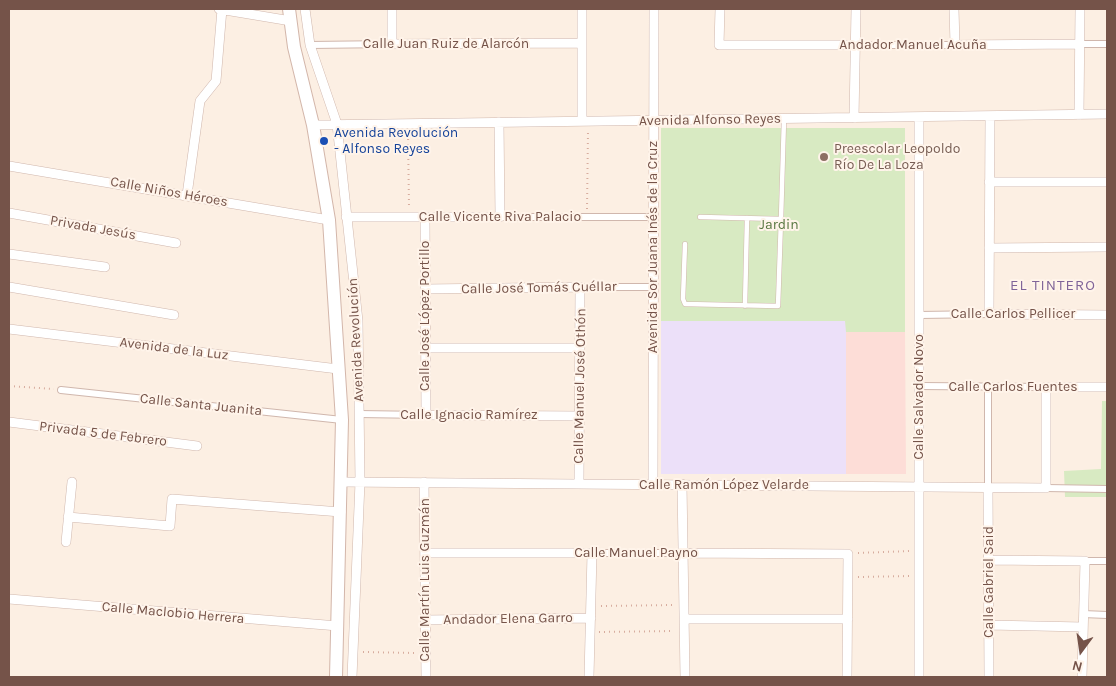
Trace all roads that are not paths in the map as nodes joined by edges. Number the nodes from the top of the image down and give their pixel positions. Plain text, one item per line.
1 (220, 9) edge
2 (305, 9) edge
3 (392, 9) edge
4 (582, 9) edge
5 (654, 9) edge
6 (720, 9) edge
7 (856, 9) edge
8 (954, 9) edge
9 (1080, 9) edge
10 (290, 15) edge
11 (582, 43) junction
12 (392, 44) junction
13 (955, 44) junction
14 (1079, 44) junction
15 (1107, 44) edge
16 (310, 45) junction
17 (856, 45) junction
18 (1107, 114) edge
19 (1079, 115) junction
20 (990, 116) junction
21 (919, 117) junction
22 (854, 118) junction
23 (784, 119) junction
24 (654, 120) junction
25 (585, 121) junction
26 (499, 122) junction
27 (337, 124) junction
28 (313, 125) junction
29 (9, 166) edge
30 (989, 182) junction
31 (1107, 182) edge
32 (187, 195) junction
33 (9, 214) edge
34 (653, 216) junction
35 (346, 217) junction
36 (425, 217) junction
37 (500, 217) junction
38 (700, 217) dead end
39 (748, 218) junction
40 (781, 219) junction
41 (328, 220) junction
42 (176, 242) dead end
43 (685, 244) dead end
44 (1107, 247) edge
45 (989, 248) junction
46 (9, 254) edge
47 (105, 267) dead end
48 (580, 287) junction
49 (653, 287) junction
50 (9, 288) edge
51 (425, 289) junction
52 (745, 306) junction
53 (989, 314) junction
54 (174, 315) dead end
55 (919, 315) junction
56 (1107, 315) edge
57 (9, 329) edge
58 (426, 348) junction
59 (580, 348) junction
60 (338, 369) junction
61 (919, 386) junction
62 (988, 387) junction
63 (1046, 387) junction
64 (1107, 387) edge
65 (61, 390) road end
66 (359, 414) junction
67 (426, 415) junction
68 (579, 416) junction
69 (342, 420) junction
70 (9, 422) edge
71 (197, 446) dead end
72 (72, 482) dead end
73 (341, 482) junction
74 (360, 482) junction
75 (424, 482) junction
76 (579, 484) junction
77 (653, 484) junction
78 (682, 484) junction
79 (919, 486) junction
80 (988, 487) junction
81 (1046, 488) junction
82 (1107, 490) edge
83 (341, 512) junction
84 (68, 517) junction
85 (66, 542) dead end
86 (425, 553) junction
87 (592, 553) junction
88 (683, 553) junction
89 (988, 560) junction
90 (1085, 561) junction
91 (1107, 561) edge
92 (9, 600) edge
93 (1083, 614) junction
94 (1107, 615) edge
95 (591, 618) junction
96 (684, 619) junction
97 (848, 619) junction
98 (425, 620) junction
99 (989, 625) junction
100 (338, 626) junction
101 (1083, 627) junction
102 (336, 677) edge
103 (352, 677) edge
104 (426, 677) edge
105 (590, 677) edge
106 (685, 677) edge
107 (847, 677) edge
108 (919, 677) edge
109 (989, 677) edge
110 (1082, 677) edge

1 - 10 street
1 - 32 street
2 - 16 street, Avenida Revolución
3 - 12 street
4 - 11 street
5 - 24 street, Avenida Sor Juana Inés de la Cruz
6 - 17 street, Andador Manuel Acuña
7 - 17 street
8 - 13 street
9 - 14 street
10 - 28 main road, Avenida Revolución
11 - 12 street, Calle Juan Ruiz de Alarcón
11 - 25 street
12 - 16 street, Calle Juan Ruiz de Alarcón
13 - 14 street, Andador Manuel Acuña
13 - 17 street, Andador Manuel Acuña
14 - 15 street, Andador Manuel Acuña
14 - 19 street
16 - 27 street, Avenida Revolución
17 - 22 street
18 - 19 street, Avenida Alfonso Reyes
19 - 20 street, Avenida Alfonso Reyes
20 - 21 street, Avenida Alfonso Reyes
20 - 30 street
21 - 22 street, Avenida Alfonso Reyes
21 - 55 street, Calle Salvador Novo
22 - 23 street, Avenida Alfonso Reyes
23 - 24 street, Avenida Alfonso Reyes
23 - 40 lane
24 - 25 street, Avenida Alfonso Reyes
24 - 34 street, Avenida Sor Juana Inés de la Cruz
25 - 26 street, Avenida Alfonso Reyes
26 - 27 street, Avenida Alfonso Reyes
26 - 37 street
27 - 28 street, Avenida Alfonso Reyes
27 - 35 street, Avenida Revolución
28 - 41 main road, Avenida Revolución
29 - 32 street, Calle Niños Héroes
30 - 31 street
30 - 45 street
32 - 41 street, Calle Niños Héroes
33 - 42 street, Privada Jesús
34 - 37 street, Calle Vicente Riva Palacio
34 - 49 street, Avenida Sor Juana Inés de la Cruz
35 - 36 street, Calle Vicente Riva Palacio
35 - 66 street, Avenida Revolución
36 - 37 street, Calle Vicente Riva Palacio
36 - 51 street, Calle José López Portillo
38 - 39 lane
39 - 40 lane
39 - 52 lane
40 - 52 lane
41 - 60 main road, Avenida Revolución
43 - 52 lane
44 - 45 street
45 - 53 street
46 - 47 street
48 - 49 street, Calle José Tomás Cuéllar
48 - 51 street, Calle José Tomás Cuéllar
48 - 59 street, Calle Manuel José Othón
49 - 77 street, Avenida Sor Juana Inés de la Cruz
50 - 54 street
51 - 58 street, Calle José López Portillo
53 - 55 street, Calle Carlos Pellicer
53 - 56 street, Calle Carlos Pellicer
55 - 61 street, Calle Salvador Novo
57 - 60 street, Avenida de la Luz
58 - 59 street
58 - 67 street, Calle José López Portillo
59 - 68 street, Calle Manuel José Othón
60 - 69 main road, Avenida Revolución
61 - 62 street, Calle Carlos Fuentes
61 - 79 street, Calle Salvador Novo
62 - 63 street, Calle Carlos Fuentes
62 - 80 street
63 - 64 street, Calle Carlos Fuentes
63 - 81 street
65 - 69 street, Calle Santa Juanita
66 - 67 street, Calle Ignacio Ramírez
66 - 74 street, Avenida Revolución
67 - 68 street, Calle Ignacio Ramírez
68 - 76 street, Calle Manuel José Othón
69 - 73 main road, Avenida Revolución
70 - 71 street, Privada 5 de Febrero
72 - 84 street
73 - 74 street, Calle Ramón López Velarde
73 - 83 main road, Avenida Revolución
74 - 75 street, Calle Ramón López Velarde
74 - 103 street, Avenida Revolución
75 - 76 street, Calle Ramón López Velarde
75 - 86 street, Calle Martín Luis Guzmán
76 - 77 street, Calle Ramón López Velarde
77 - 78 street, Calle Ramón López Velarde
78 - 79 street, Calle Ramón López Velarde
78 - 88 street
79 - 80 street, Calle Ramón López Velarde
79 - 108 street, Calle Salvador Novo
80 - 81 street, Calle Ramón López Velarde
80 - 89 street, Calle Gabriel Said
81 - 82 street, Calle Ramón López Velarde
83 - 84 street
83 - 100 main road, Avenida Revolución
84 - 85 street
86 - 87 street, Calle Manuel Payno
86 - 98 street, Calle Martín Luis Guzmán
87 - 88 street, Calle Manuel Payno
87 - 95 street
88 - 96 street
88 - 97 street, Calle Manuel Payno
89 - 90 street
89 - 99 street, Calle Gabriel Said
90 - 91 street
90 - 93 street
92 - 100 street, Calle Maclobio Herrera
93 - 94 street
93 - 101 street
95 - 98 street, Andador Elena Garro
95 - 105 street
96 - 97 street
96 - 106 street
97 - 107 street
98 - 104 street, Calle Martín Luis Guzmán
99 - 101 street
99 - 109 street, Calle Gabriel Said
100 - 102 main road, Avenida Revolución
101 - 110 street

